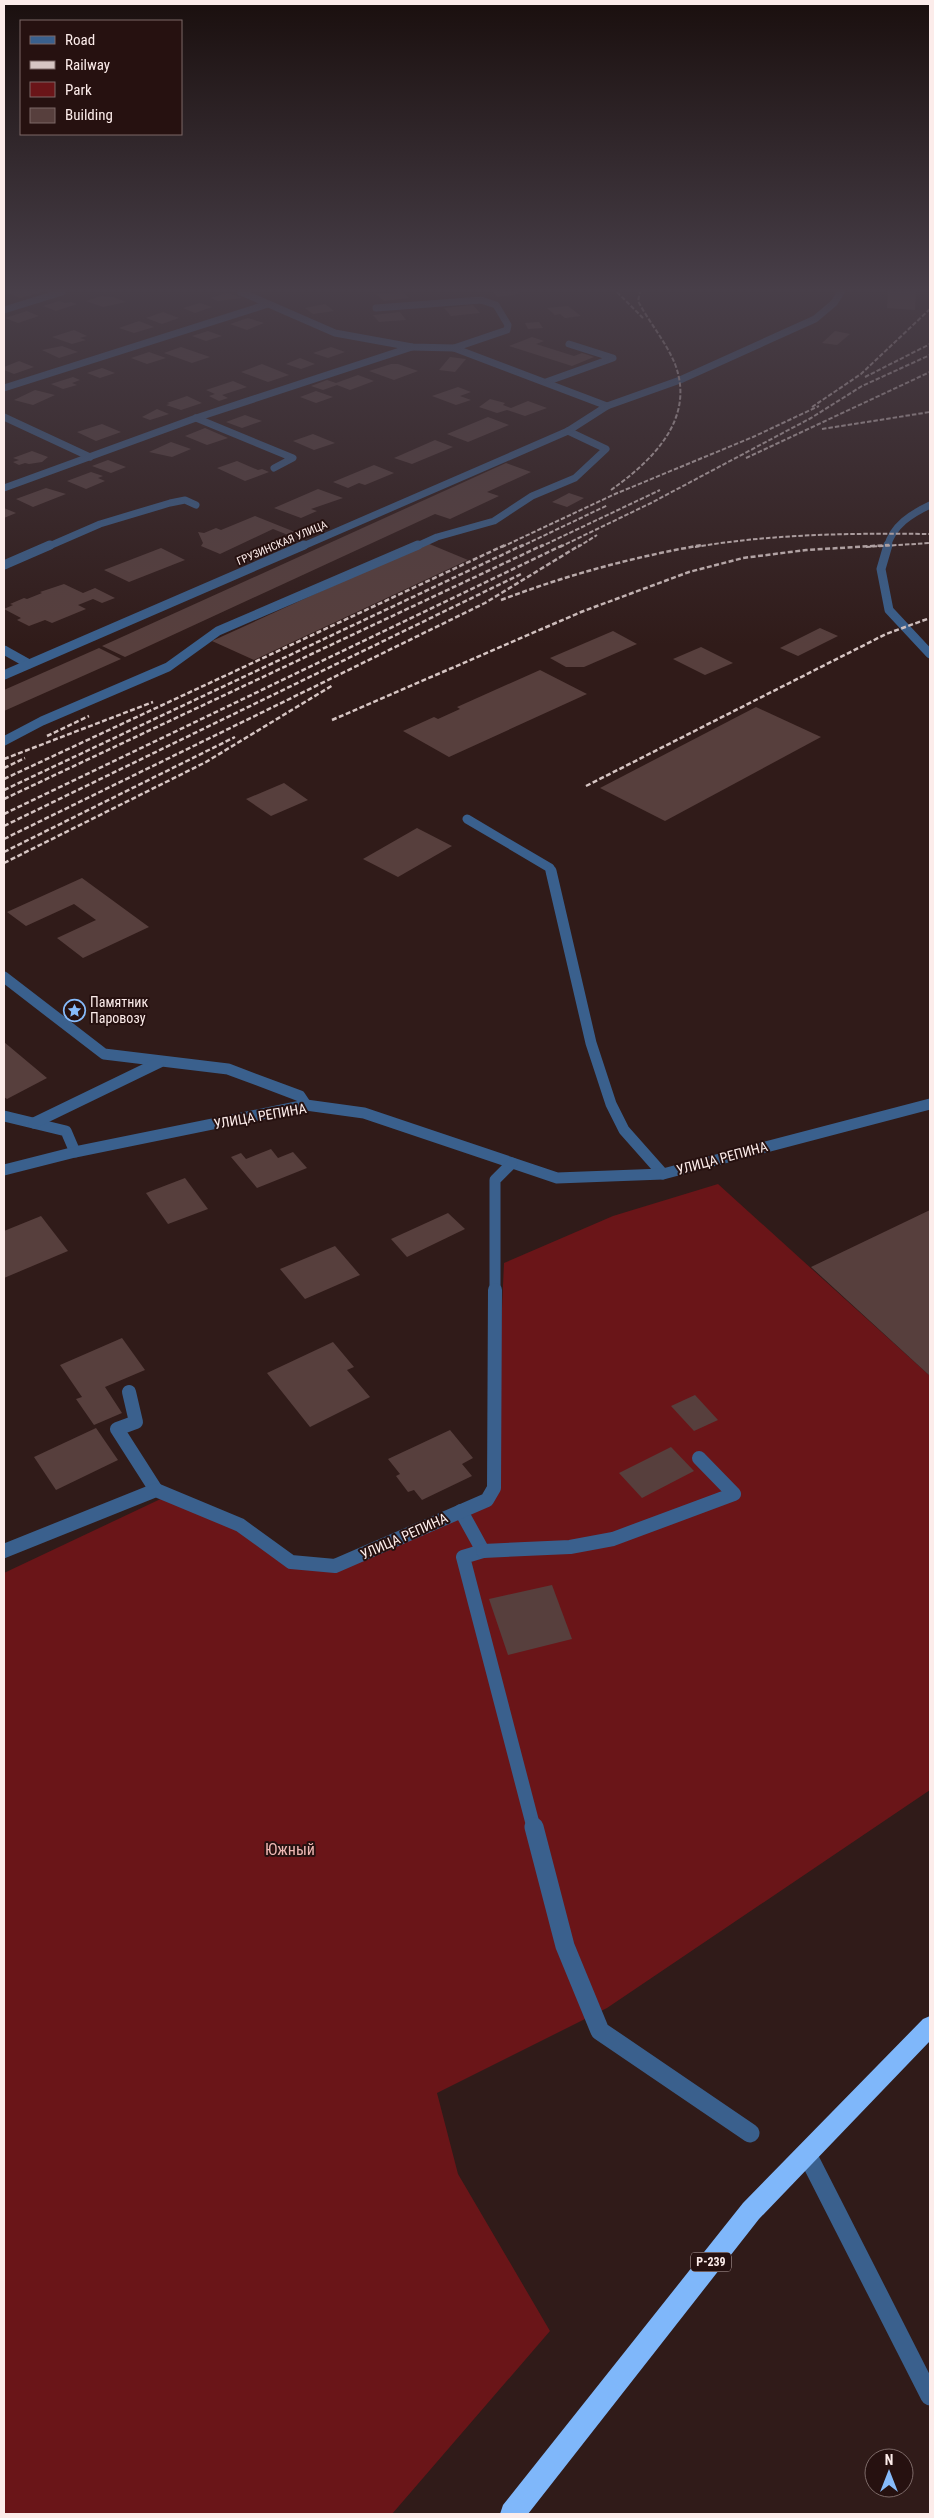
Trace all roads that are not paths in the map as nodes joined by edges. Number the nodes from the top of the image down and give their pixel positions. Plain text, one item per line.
1 (222, 410) edge
2 (602, 410) edge
3 (4, 416) edge
4 (196, 418) junction
5 (568, 431) junction
6 (90, 456) junction
7 (274, 468) dead end
8 (4, 488) edge
9 (930, 504) edge
10 (196, 505) dead end
11 (4, 565) edge
12 (4, 650) edge
13 (930, 654) edge
14 (29, 664) junction
15 (4, 675) edge
16 (4, 741) edge
17 (467, 819) dead end
18 (4, 977) edge
19 (161, 1061) junction
20 (930, 1104) edge
21 (306, 1106) junction
22 (4, 1116) edge
23 (34, 1123) junction
24 (75, 1152) junction
25 (512, 1163) junction
26 (4, 1170) edge
27 (663, 1174) junction
28 (129, 1392) dead end
29 (699, 1458) dead end
30 (156, 1490) junction
31 (461, 1511) junction
32 (4, 1551) edge
33 (483, 1551) junction
34 (930, 2026) edge
35 (750, 2133) dead end
36 (807, 2154) junction
37 (930, 2396) edge
38 (512, 2514) edge

1 - 4 street
2 - 5 street, ГРУЗИНСКАЯ УЛИЦА
3 - 6 street
4 - 6 street
4 - 7 street
5 - 14 street, ГРУЗИНСКАЯ УЛИЦА
5 - 16 street
6 - 8 street
9 - 13 street
10 - 11 street
12 - 14 street
14 - 15 street, ГРУЗИНСКАЯ УЛИЦА
17 - 27 street
18 - 19 street
19 - 21 street
19 - 23 street
20 - 27 street, УЛИЦА РЕПИНА
21 - 24 street, УЛИЦА РЕПИНА
21 - 25 street, УЛИЦА РЕПИНА
22 - 23 street
23 - 24 street
24 - 26 street, УЛИЦА РЕПИНА
25 - 27 street, УЛИЦА РЕПИНА
25 - 31 street, УЛИЦА РЕПИНА
28 - 30 street
29 - 33 street
30 - 31 street, УЛИЦА РЕПИНА
30 - 32 street
31 - 33 street
33 - 35 street
34 - 36 highway, Р-239
36 - 37 street
36 - 38 highway, Р-239

